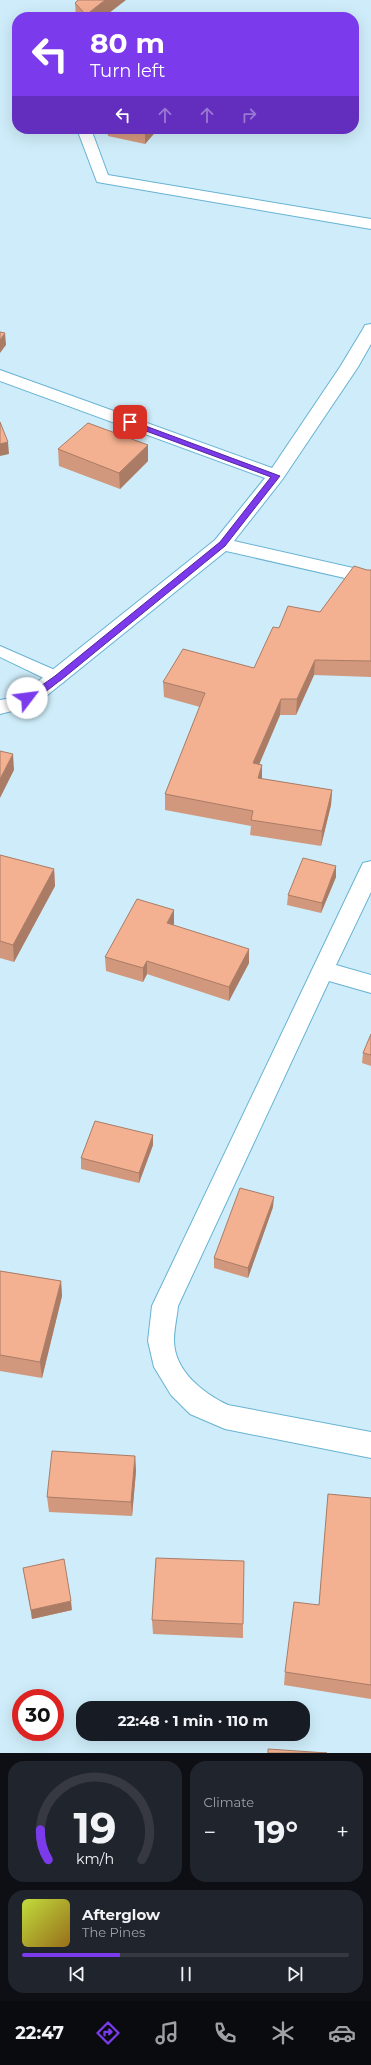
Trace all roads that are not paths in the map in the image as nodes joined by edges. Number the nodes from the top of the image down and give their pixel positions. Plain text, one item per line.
1 (86, 134) edge
2 (371, 224) edge
3 (371, 329) edge
4 (0, 375) edge
5 (276, 476) junction
6 (222, 544) junction
7 (371, 578) edge
8 (0, 651) edge
9 (58, 678) junction
10 (0, 707) edge
11 (371, 870) edge
12 (322, 970) junction
13 (371, 984) edge
14 (371, 1445) edge

1 - 2 street
3 - 5 street
4 - 5 street
5 - 6 street
6 - 7 street
6 - 9 street
8 - 9 lane
9 - 10 street
11 - 12 street
12 - 13 street
12 - 14 street

